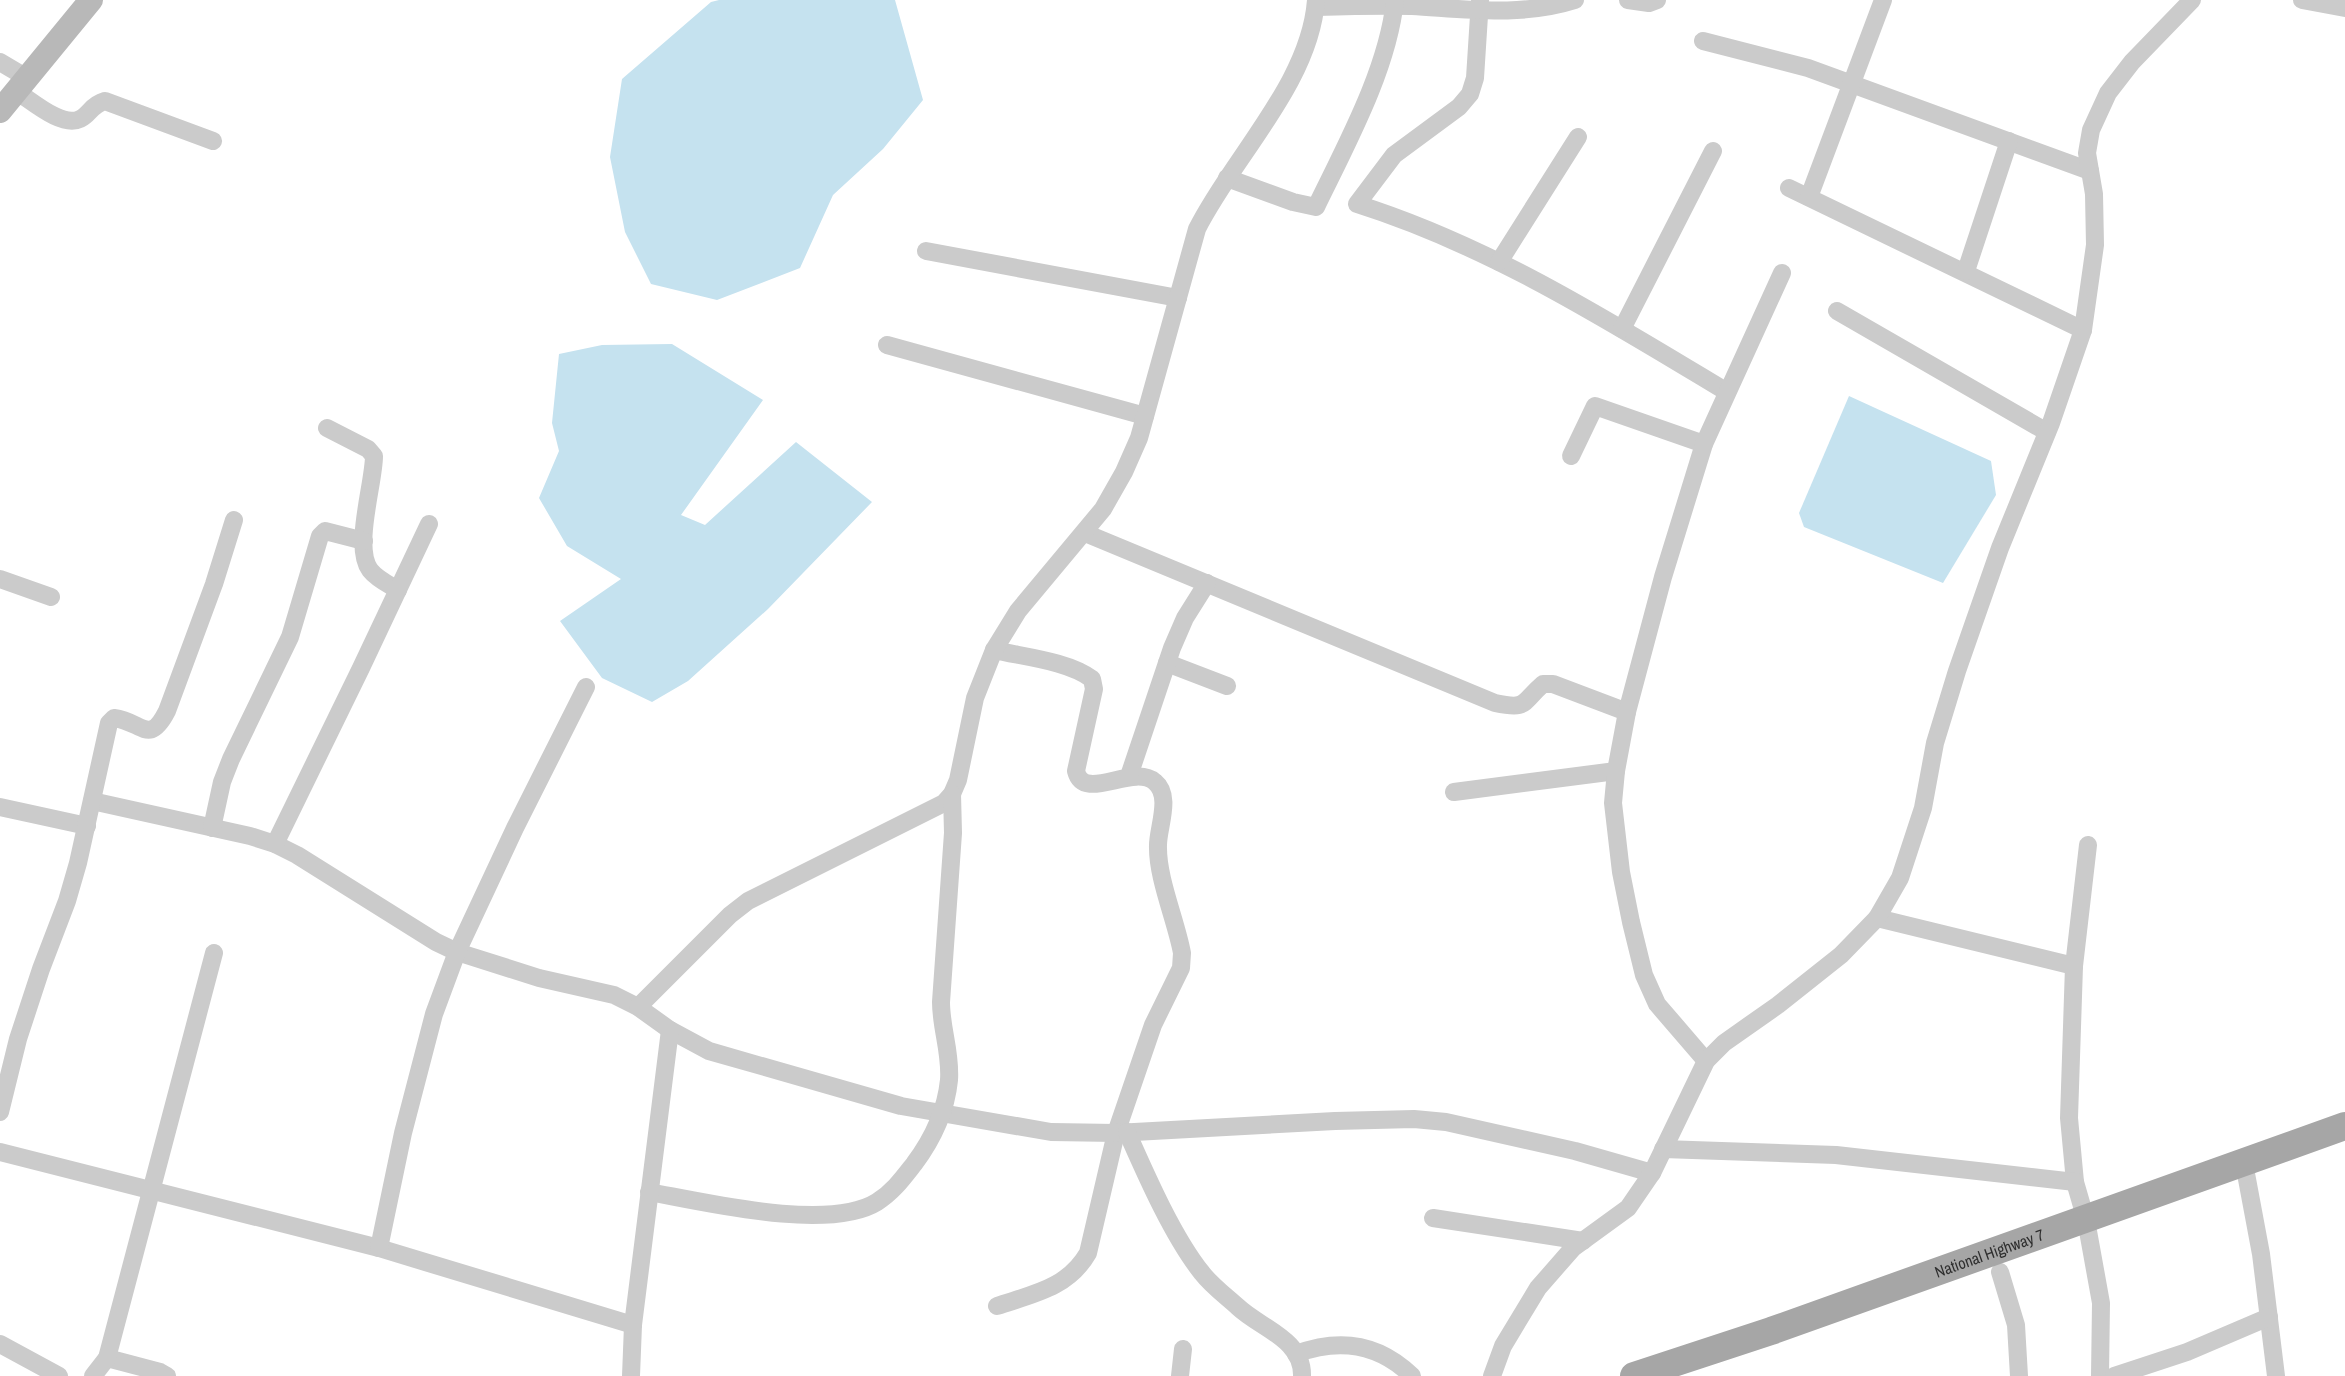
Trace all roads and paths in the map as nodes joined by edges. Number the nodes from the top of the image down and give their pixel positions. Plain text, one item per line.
1 (91, 0) edge
2 (1575, 0) edge
3 (1628, 0) edge
4 (1657, 0) edge
5 (1883, 0) edge
6 (2192, 0) edge
7 (2302, 0) edge
8 (1316, 3) edge
9 (1394, 3) edge
10 (1480, 5) edge
11 (2345, 8) edge
12 (1703, 40) dead end
13 (0, 62) edge
14 (22, 84) junction
15 (1851, 84) junction
16 (0, 111) edge
17 (1578, 138) dead end
18 (213, 141) dead end
19 (2009, 141) junction
20 (1713, 151) dead end
21 (2090, 171) junction
22 (1227, 178) junction
23 (1789, 188) dead end
24 (1809, 197) junction
25 (926, 251) dead end
26 (1499, 262) junction
27 (1966, 271) junction
28 (1782, 273) dead end
29 (1178, 298) junction
30 (1837, 311) dead end
31 (1622, 329) junction
32 (2084, 330) junction
33 (888, 345) dead end
34 (1727, 392) junction
35 (1145, 416) junction
36 (327, 428) dead end
37 (2047, 432) junction
38 (1704, 444) junction
39 (1571, 456) dead end
40 (234, 520) dead end
41 (429, 524) dead end
42 (1085, 533) junction
43 (364, 541) junction
44 (0, 579) edge
45 (1207, 583) junction
46 (398, 590) junction
47 (52, 597) dead end
48 (994, 650) junction
49 (1167, 663) junction
50 (1227, 686) dead end
51 (586, 687) dead end
52 (1627, 712) junction
53 (1616, 771) junction
54 (1129, 776) junction
55 (1454, 792) dead end
56 (952, 794) junction
57 (92, 802) junction
58 (0, 807) edge
59 (87, 826) junction
60 (212, 828) junction
61 (275, 844) junction
62 (2088, 845) dead end
63 (1877, 918) junction
64 (457, 952) junction
65 (214, 953) dead end
66 (2074, 966) junction
67 (638, 1007) junction
68 (670, 1030) junction
69 (1706, 1061) junction
70 (0, 1112) edge
71 (941, 1114) junction
72 (2345, 1126) edge
73 (1121, 1133) junction
74 (1663, 1149) junction
75 (0, 1152) edge
76 (2244, 1163) junction
77 (1652, 1173) junction
78 (2075, 1182) junction
79 (152, 1190) junction
80 (649, 1192) junction
81 (1433, 1218) dead end
82 (2086, 1220) junction
83 (1583, 1241) junction
84 (378, 1248) junction
85 (2000, 1272) dead end
86 (997, 1306) dead end
87 (2269, 1317) junction
88 (633, 1325) junction
89 (0, 1344) edge
90 (1183, 1348) dead end
91 (1296, 1354) junction
92 (107, 1358) junction
93 (59, 1376) edge
94 (94, 1376) edge
95 (167, 1376) edge
96 (631, 1376) edge
97 (1180, 1376) edge
98 (1302, 1376) edge
99 (1412, 1376) edge
100 (1492, 1376) edge
101 (1634, 1376) edge
102 (2019, 1376) edge
103 (2100, 1376) edge
104 (2114, 1376) edge
105 (2276, 1376) edge

1 - 14 main road
2 - 10 street
3 - 4 street
5 - 15 street
6 - 21 street
7 - 11 street
8 - 9 street
8 - 22 street
9 - 10 street
9 - 22 street
10 - 26 street
12 - 15 street
13 - 14 street
14 - 16 main road
14 - 18 street
15 - 19 street
15 - 24 street
17 - 26 street
19 - 21 street
19 - 27 street
20 - 31 street
21 - 32 street
22 - 29 street
23 - 24 street
24 - 27 street
25 - 29 street
26 - 31 street
27 - 32 street
28 - 34 street
29 - 35 street
30 - 37 street
31 - 34 street
32 - 37 street
33 - 35 street
34 - 38 street
35 - 42 street
36 - 43 street
37 - 63 street
38 - 39 street
38 - 52 street
40 - 57 street
41 - 46 street
42 - 45 street
42 - 48 street
43 - 46 street
43 - 60 street
44 - 47 street
45 - 49 street
45 - 52 street
46 - 61 street
48 - 54 street
48 - 56 street
49 - 50 street
49 - 54 street
51 - 64 street
52 - 53 street
53 - 55 street
53 - 69 street
54 - 73 street
56 - 67 street
56 - 71 street
57 - 59 street
57 - 60 street
58 - 59 street
59 - 70 street
60 - 61 street
61 - 64 street
62 - 66 street
63 - 66 street
63 - 69 street
64 - 67 street
64 - 84 street
65 - 79 street
66 - 78 street
67 - 68 street
68 - 71 street
68 - 80 street
69 - 74 street
71 - 73 street
71 - 80 street
72 - 76 main road, National Highway 7
73 - 77 street
73 - 86 street
73 - 91 street
74 - 77 street
74 - 78 street
75 - 79 street
76 - 82 main road, National Highway 7
76 - 87 street
77 - 83 street
78 - 82 street
79 - 84 street
79 - 92 street
80 - 88 street
81 - 83 street
82 - 101 main road, National Highway 7
82 - 103 street
83 - 100 street
84 - 88 street
85 - 102 street
87 - 104 street
87 - 105 street
88 - 96 street
89 - 93 street
90 - 97 street
91 - 98 street
91 - 99 street
92 - 94 street
92 - 95 street

